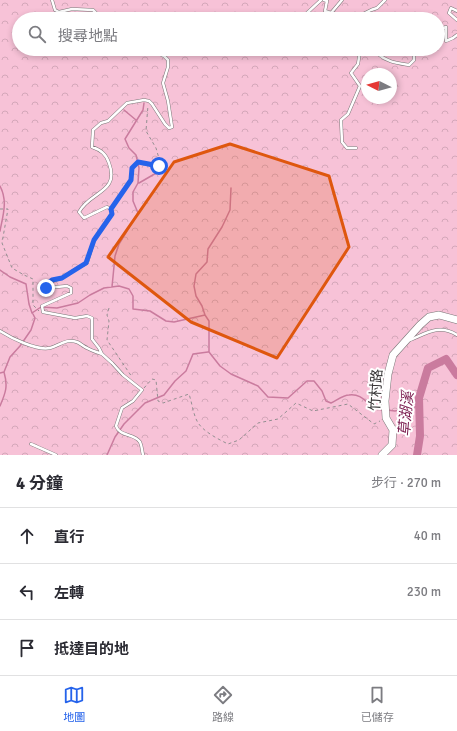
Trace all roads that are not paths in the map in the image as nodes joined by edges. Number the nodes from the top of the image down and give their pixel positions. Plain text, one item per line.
1 (52, 0) edge
2 (323, 0) edge
3 (342, 0) edge
4 (379, 0) edge
5 (385, 0) edge
6 (379, 6) junction
7 (457, 11) edge
8 (59, 12) edge
9 (59, 12) edge
10 (95, 12) edge
11 (308, 12) edge
12 (328, 12) edge
13 (332, 12) edge
14 (367, 12) edge
15 (457, 20) edge
16 (445, 27) edge
17 (457, 35) edge
18 (164, 56) edge
19 (359, 56) edge
20 (380, 56) edge
21 (414, 56) edge
22 (356, 148) dead end
23 (457, 320) edge
24 (0, 331) edge
25 (457, 335) edge
26 (404, 343) junction
27 (102, 354) junction
28 (31, 444) dead end
29 (56, 455) edge
30 (143, 455) edge
31 (382, 455) edge

1 - 9 lane
2 - 11 lane
2 - 12 lane
3 - 13 lane
4 - 6 lane
5 - 6 lane
6 - 14 lane
7 - 15 lane
8 - 10 lane
16 - 17 lane
18 - 27 lane
19 - 22 lane
20 - 21 lane
23 - 26 street, 竹村路
24 - 27 lane
25 - 26 lane
26 - 31 street, 竹村路
27 - 30 lane
28 - 29 lane

